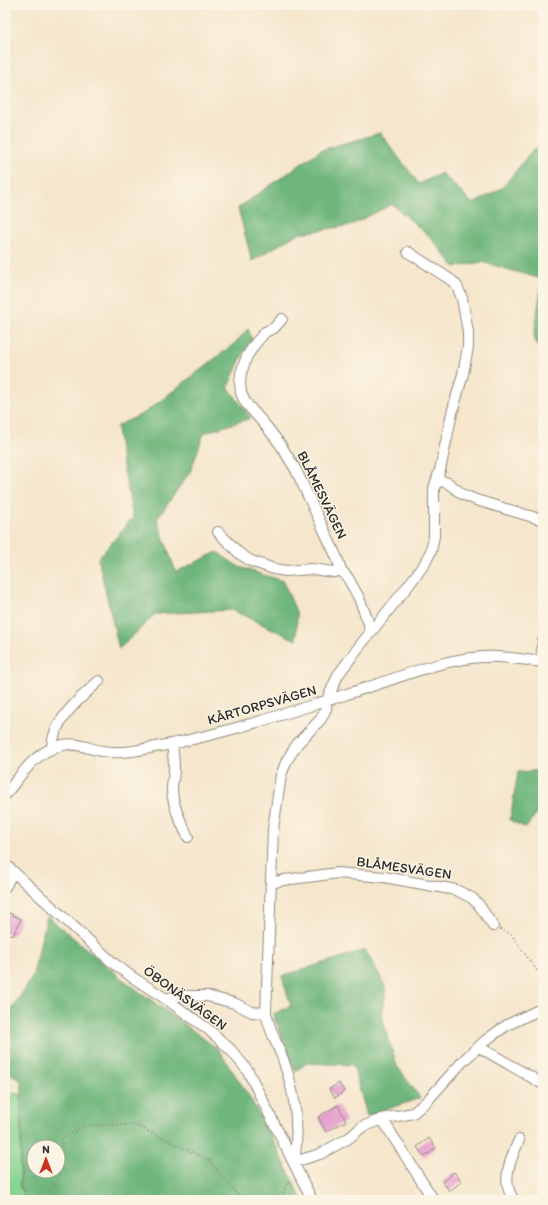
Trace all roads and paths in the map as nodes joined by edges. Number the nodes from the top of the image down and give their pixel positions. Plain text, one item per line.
1 (408, 252) dead end
2 (282, 320) dead end
3 (436, 483) junction
4 (543, 520) edge
5 (218, 532) dead end
6 (341, 570) junction
7 (370, 633) junction
8 (543, 641) edge
9 (542, 662) edge
10 (99, 681) dead end
11 (327, 700) junction
12 (172, 744) junction
13 (52, 749) junction
14 (5, 795) edge
15 (188, 837) dead end
16 (5, 864) edge
17 (13, 872) junction
18 (271, 884) junction
19 (5, 887) edge
20 (493, 926) joint
21 (543, 979) edge
22 (166, 999) junction
23 (543, 1008) edge
24 (266, 1013) junction
25 (478, 1047) junction
26 (543, 1084) edge
27 (382, 1119) junction
28 (519, 1140) dead end
29 (294, 1162) junction
30 (301, 1177) junction
31 (5, 1197) edge
32 (433, 1199) edge
33 (11, 1200) edge
34 (48, 1200) edge
35 (242, 1200) edge
36 (280, 1200) edge
37 (312, 1200) edge
38 (514, 1200) edge

1 - 3 street
2 - 6 street, BLÅMESVÄGEN
3 - 4 street
3 - 7 street
5 - 6 street
6 - 7 street, BLÅMESVÄGEN
7 - 11 street
8 - 9 street
9 - 11 street, KÅRTORPSVÄGEN
10 - 13 street
11 - 12 street, KÅRTORPSVÄGEN
11 - 18 street
12 - 13 street, KÅRTORPSVÄGEN
12 - 15 street
13 - 14 street, KÅRTORPSVÄGEN
16 - 17 street, ÖBONÄSVÄGEN
17 - 19 street
17 - 22 street, ÖBONÄSVÄGEN
18 - 20 street, BLÅMESVÄGEN
18 - 24 street
20 - 21 path
22 - 24 street
22 - 29 street, ÖBONÄSVÄGEN
23 - 25 street
24 - 29 street
25 - 26 street
25 - 27 street
27 - 29 street
27 - 32 street
28 - 38 street
29 - 30 street, ÖBONÄSVÄGEN
30 - 36 path
30 - 37 street, ÖBONÄSVÄGEN
31 - 33 path
34 - 35 path

